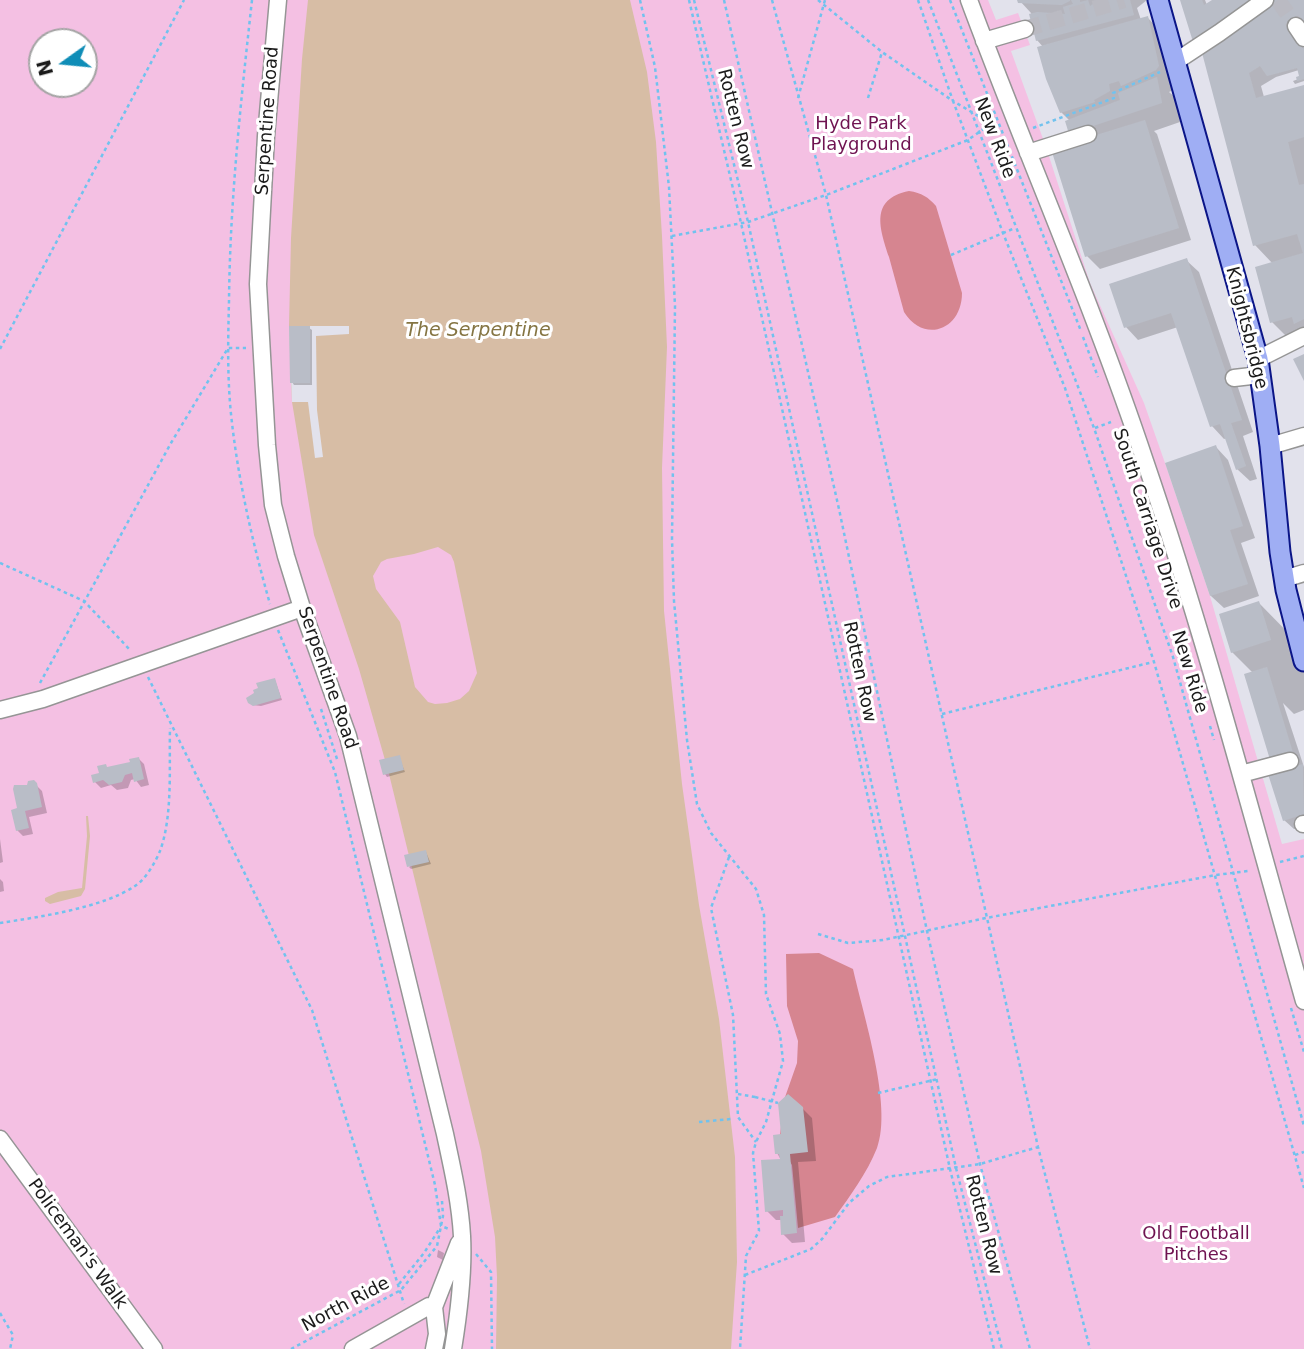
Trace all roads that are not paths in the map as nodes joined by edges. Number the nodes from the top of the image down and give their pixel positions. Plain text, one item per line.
1 (278, 0) edge
2 (969, 0) edge
3 (1158, 0) edge
4 (1265, 0) edge
5 (1025, 29) tunnel mouth
6 (984, 41) junction
7 (1175, 62) junction
8 (1088, 134) dead end
9 (1028, 153) junction
10 (1304, 336) edge
11 (1259, 367) junction
12 (1234, 378) dead end
13 (1304, 436) edge
14 (1270, 446) junction
15 (1304, 573) edge
16 (1284, 579) junction
17 (302, 608) junction
18 (1300, 627) edge
19 (1304, 661) edge
20 (0, 710) edge
21 (1290, 761) dead end
22 (1241, 774) junction
23 (1297, 1001) edge
24 (0, 1139) edge
25 (462, 1238) junction
26 (434, 1307) junction
27 (154, 1349) edge
28 (354, 1349) edge
29 (434, 1349) edge
30 (453, 1349) edge

1 - 17 street, Serpentine Road
2 - 6 street, South Carriage Drive
3 - 7 main road, Knightsbridge
4 - 7 street
5 - 6 street
6 - 9 street, South Carriage Drive
7 - 11 main road, Knightsbridge
8 - 9 street
9 - 22 street, South Carriage Drive
10 - 11 street
11 - 12 street
11 - 14 main road, Knightsbridge
13 - 14 street
14 - 16 main road, Knightsbridge
15 - 16 street
16 - 18 main road, Knightsbridge
17 - 20 street
17 - 25 street, Serpentine Road
18 - 19 main road, Knightsbridge
21 - 22 street
22 - 23 street, South Carriage Drive
24 - 27 street, Policeman's Walk
25 - 26 street
25 - 30 street, Serpentine Road
26 - 28 street
26 - 29 street

